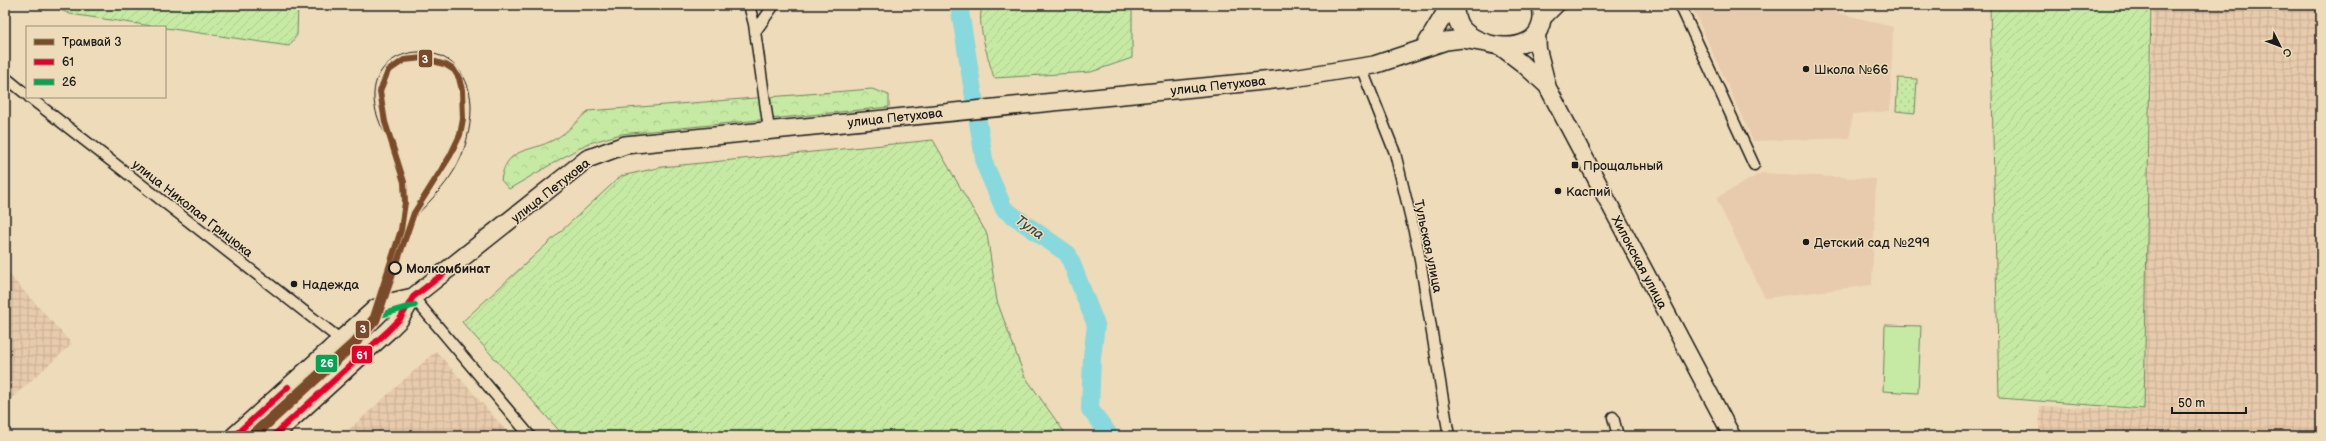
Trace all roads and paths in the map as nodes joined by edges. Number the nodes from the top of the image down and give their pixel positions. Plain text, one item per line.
1 (749, 5) edge
2 (774, 5) edge
3 (1450, 5) edge
4 (1454, 5) edge
5 (1541, 5) edge
6 (1560, 5) edge
7 (1680, 5) edge
8 (1539, 28) junction
9 (755, 32) junction
10 (1492, 44) junction
11 (1424, 48) junction
12 (1361, 67) junction
13 (5, 77) edge
14 (1548, 88) junction
15 (26, 94) edge
16 (31, 98) edge
17 (769, 130) junction
18 (1754, 165) dead end
19 (413, 297) junction
20 (341, 340) junction
21 (1613, 417) dead end
22 (234, 436) edge
23 (273, 436) edge
24 (530, 436) edge
25 (1449, 436) edge
26 (1618, 436) edge
27 (1732, 436) edge

1 - 9 street
2 - 9 street
3 - 11 highway
4 - 10 highway
5 - 8 highway
6 - 8 street
7 - 18 street
8 - 10 highway, улица Петухова
8 - 14 main road
9 - 17 street
10 - 11 highway, улица Петухова
10 - 14 main road
11 - 12 highway, улица Петухова
12 - 17 highway, улица Петухова
12 - 25 street, Тульская улица
13 - 15 street, улица Николая Грицюка
14 - 27 main road, Хилокская улица
16 - 20 street, улица Николая Грицюка
17 - 19 highway, улица Петухова
19 - 20 highway, улица Петухова
19 - 23 highway, улица Петухова
19 - 24 street
20 - 22 highway, улица Петухова
21 - 26 street

